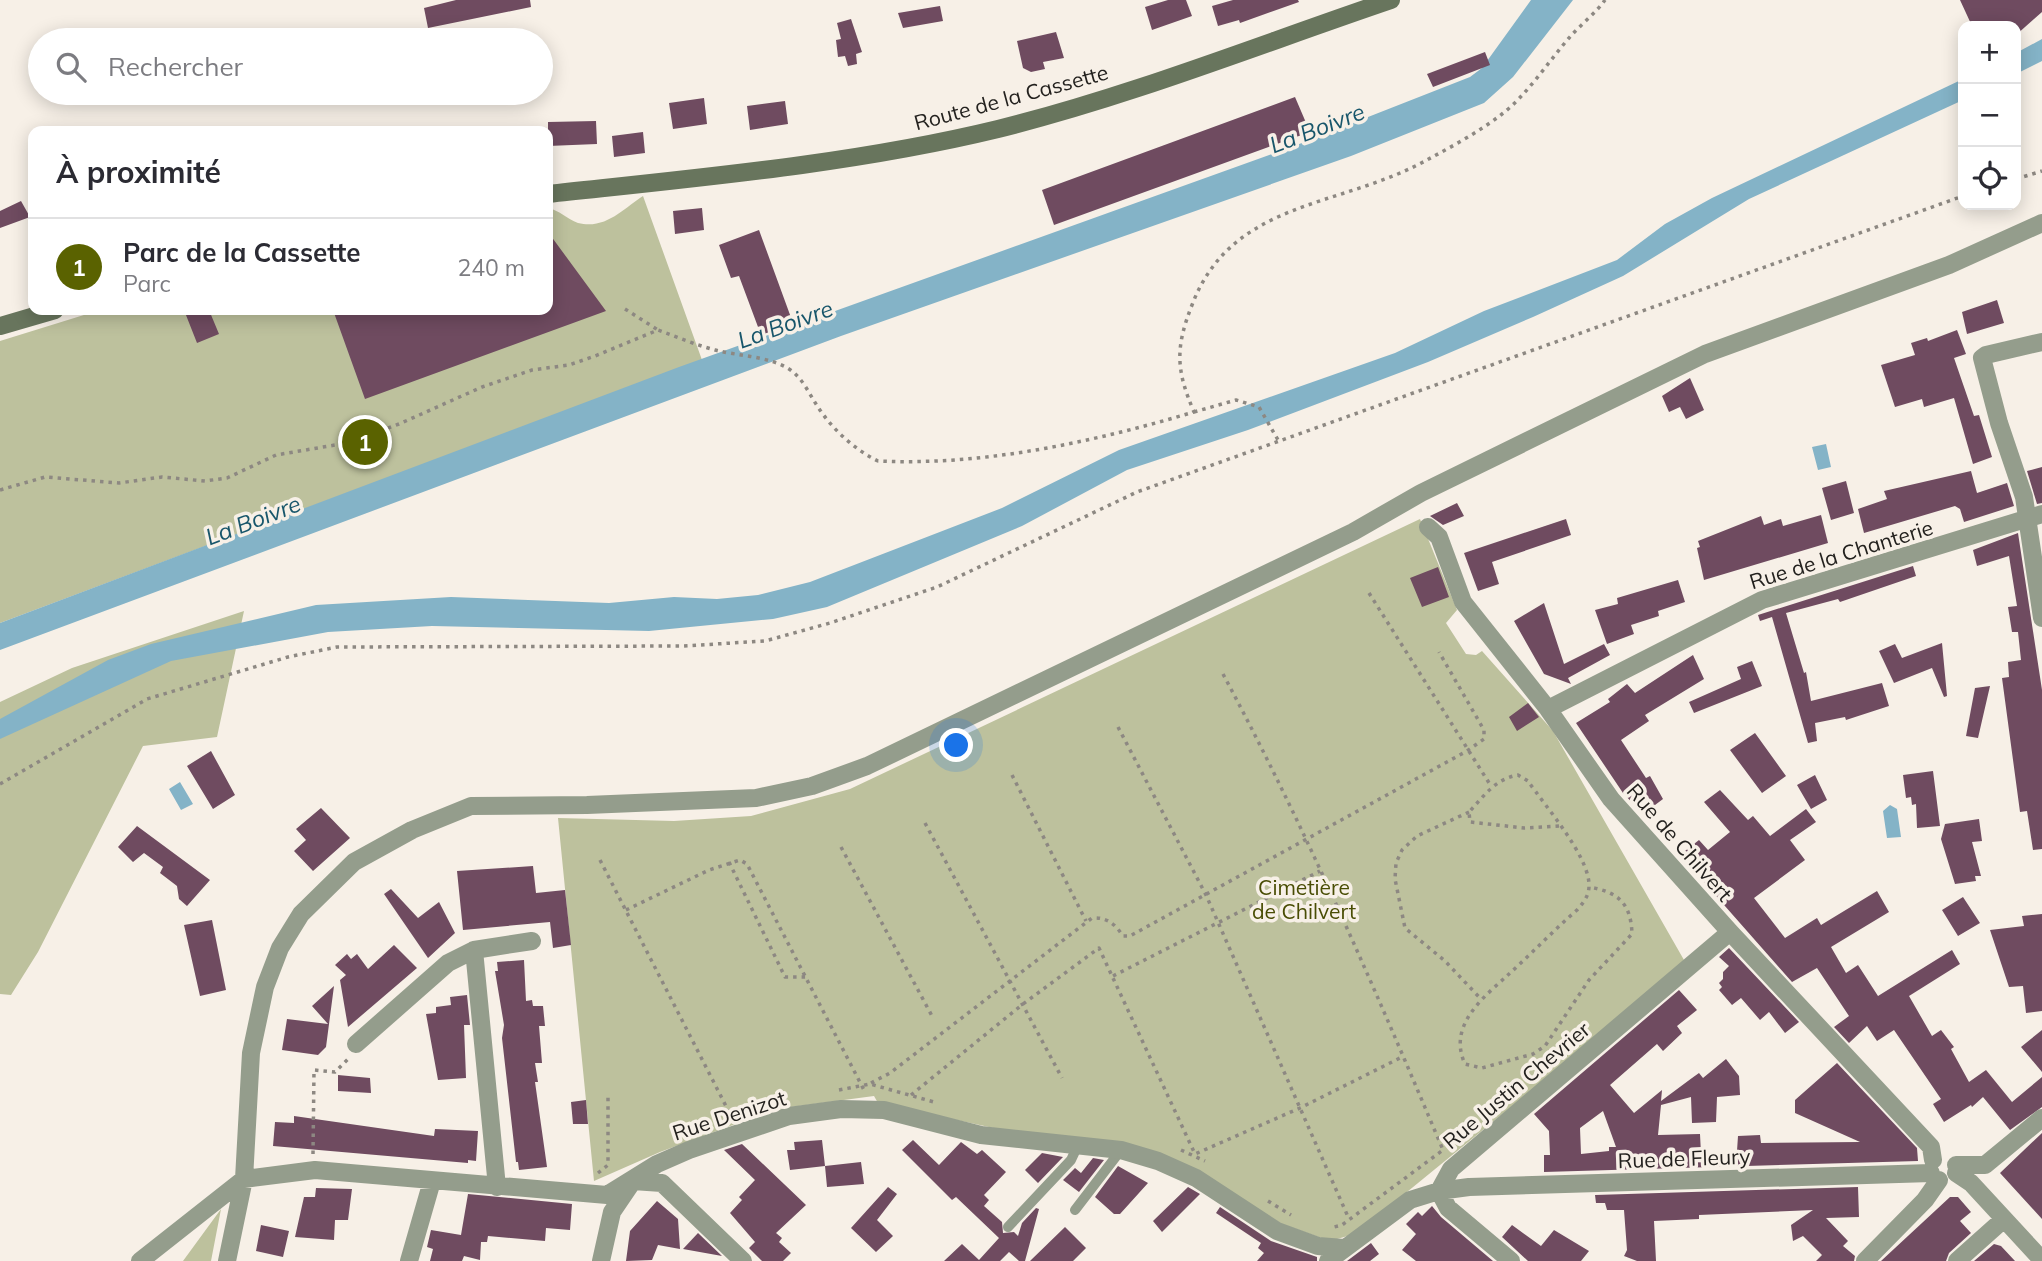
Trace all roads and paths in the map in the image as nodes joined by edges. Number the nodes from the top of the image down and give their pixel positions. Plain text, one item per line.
1 (1391, 0) edge
2 (1605, 0) edge
3 (2042, 171) edge
4 (2021, 177) edge
5 (553, 193) edge
6 (1958, 198) edge
7 (2042, 223) edge
8 (625, 310) dead end
9 (38, 315) edge
10 (0, 326) edge
11 (659, 330) junction
12 (2042, 342) edge
13 (1194, 412) junction
14 (1278, 440) junction
15 (0, 490) edge
16 (2035, 517) edge
17 (1428, 527) dead end
18 (1369, 593) dead end
19 (2042, 618) edge
20 (1439, 652) dead end
21 (1223, 674) dead end
22 (1548, 709) junction
23 (1118, 727) dead end
24 (1467, 751) junction
25 (1012, 775) dead end
26 (0, 784) edge
27 (1492, 787) junction
28 (1469, 812) junction
29 (925, 822) dead end
30 (1559, 826) junction
31 (1306, 840) junction
32 (841, 847) dead end
33 (600, 860) dead end
34 (729, 862) junction
35 (1320, 871) junction
36 (1590, 887) junction
37 (1206, 895) junction
38 (626, 911) junction
39 (1217, 920) junction
40 (1086, 921) junction
41 (1730, 932) junction
42 (532, 941) dead end
43 (474, 950) junction
44 (807, 976) junction
45 (1113, 976) junction
46 (1011, 983) junction
47 (1480, 998) junction
48 (1023, 1004) junction
49 (932, 1016) dead end
50 (356, 1044) joint
51 (1404, 1056) junction
52 (1062, 1079) dead end
53 (870, 1084) junction
54 (860, 1086) junction
55 (829, 1092) dead end
56 (608, 1095) dead end
57 (911, 1095) junction
58 (774, 1101) dead end
59 (938, 1104) dead end
60 (1300, 1108) junction
61 (871, 1110) junction
62 (2042, 1118) edge
63 (1078, 1145) junction
64 (1172, 1147) dead end
65 (1121, 1150) junction
66 (1195, 1154) junction
67 (1216, 1168) dead end
68 (315, 1170) junction
69 (1943, 1170) junction
70 (598, 1173) dead end
71 (244, 1179) junction
72 (432, 1181) junction
73 (633, 1181) junction
74 (498, 1187) junction
75 (1439, 1191) junction
76 (1257, 1195) dead end
77 (1075, 1210) dead end
78 (1349, 1219) junction
79 (2004, 1219) junction
80 (1299, 1220) dead end
81 (1008, 1227) dead end
82 (1327, 1229) dead end
83 (1361, 1235) junction
84 (1343, 1248) junction
85 (2042, 1260) edge
86 (140, 1261) edge
87 (227, 1261) edge
88 (409, 1261) edge
89 (601, 1261) edge
90 (743, 1261) edge
91 (1328, 1261) edge
92 (1511, 1261) edge
93 (1866, 1261) edge
94 (1957, 1261) edge

1 - 5 street, Route de la Cassette
2 - 13 path
3 - 4 path
6 - 14 path
7 - 71 street
8 - 11 path
9 - 10 street
11 - 13 path
11 - 15 path
12 - 16 street
13 - 14 path
14 - 26 path
16 - 19 street
16 - 22 street, Rue de la Chanterie
17 - 22 street, Rue de Chilvert
18 - 24 path
20 - 24 path
21 - 31 path
22 - 41 street, Rue de Chilvert
23 - 37 path
24 - 27 path
24 - 31 path
25 - 40 path
27 - 28 path
27 - 30 path
28 - 30 path
28 - 47 path
29 - 46 path
30 - 36 path
31 - 35 path
31 - 37 path
32 - 49 path
33 - 38 path
34 - 38 path
34 - 44 path
34 - 44 path
35 - 39 path
35 - 51 path
36 - 47 path
36 - 47 path
37 - 39 path
37 - 40 path
38 - 58 path
39 - 45 path
39 - 60 path
40 - 46 path
41 - 69 street, Rue de Chilvert
41 - 75 street, Rue Justin Chevrier
42 - 43 street
43 - 50 street
43 - 74 street
44 - 54 path
45 - 48 path
45 - 66 path
46 - 48 path
46 - 53 path
48 - 52 path
48 - 57 path
50 - 68 path
51 - 60 path
51 - 78 path
53 - 54 path
53 - 57 path
54 - 55 path
54 - 61 path
56 - 70 path
57 - 59 path
60 - 66 path
60 - 78 path
61 - 63 street, Rue Denizot
61 - 73 street, Rue Denizot
62 - 69 street, Rue de Fleury
63 - 65 street, Rue Denizot
63 - 81 lane
64 - 66 path
65 - 77 lane
65 - 84 street, Rue Denizot
66 - 67 path
68 - 71 street, Rue Denizot
68 - 72 street, Rue Denizot
69 - 75 street, Rue de Fleury
69 - 79 street, Rue de Chilvert
69 - 93 street
71 - 86 street
71 - 87 street
72 - 74 street, Rue Denizot
72 - 88 street
73 - 74 street, Rue Denizot
73 - 89 street
73 - 90 street
75 - 83 street
75 - 92 street
76 - 80 path
78 - 82 path
78 - 83 path
79 - 85 street, Rue de Chilvert
79 - 94 street
83 - 84 street
84 - 91 street

